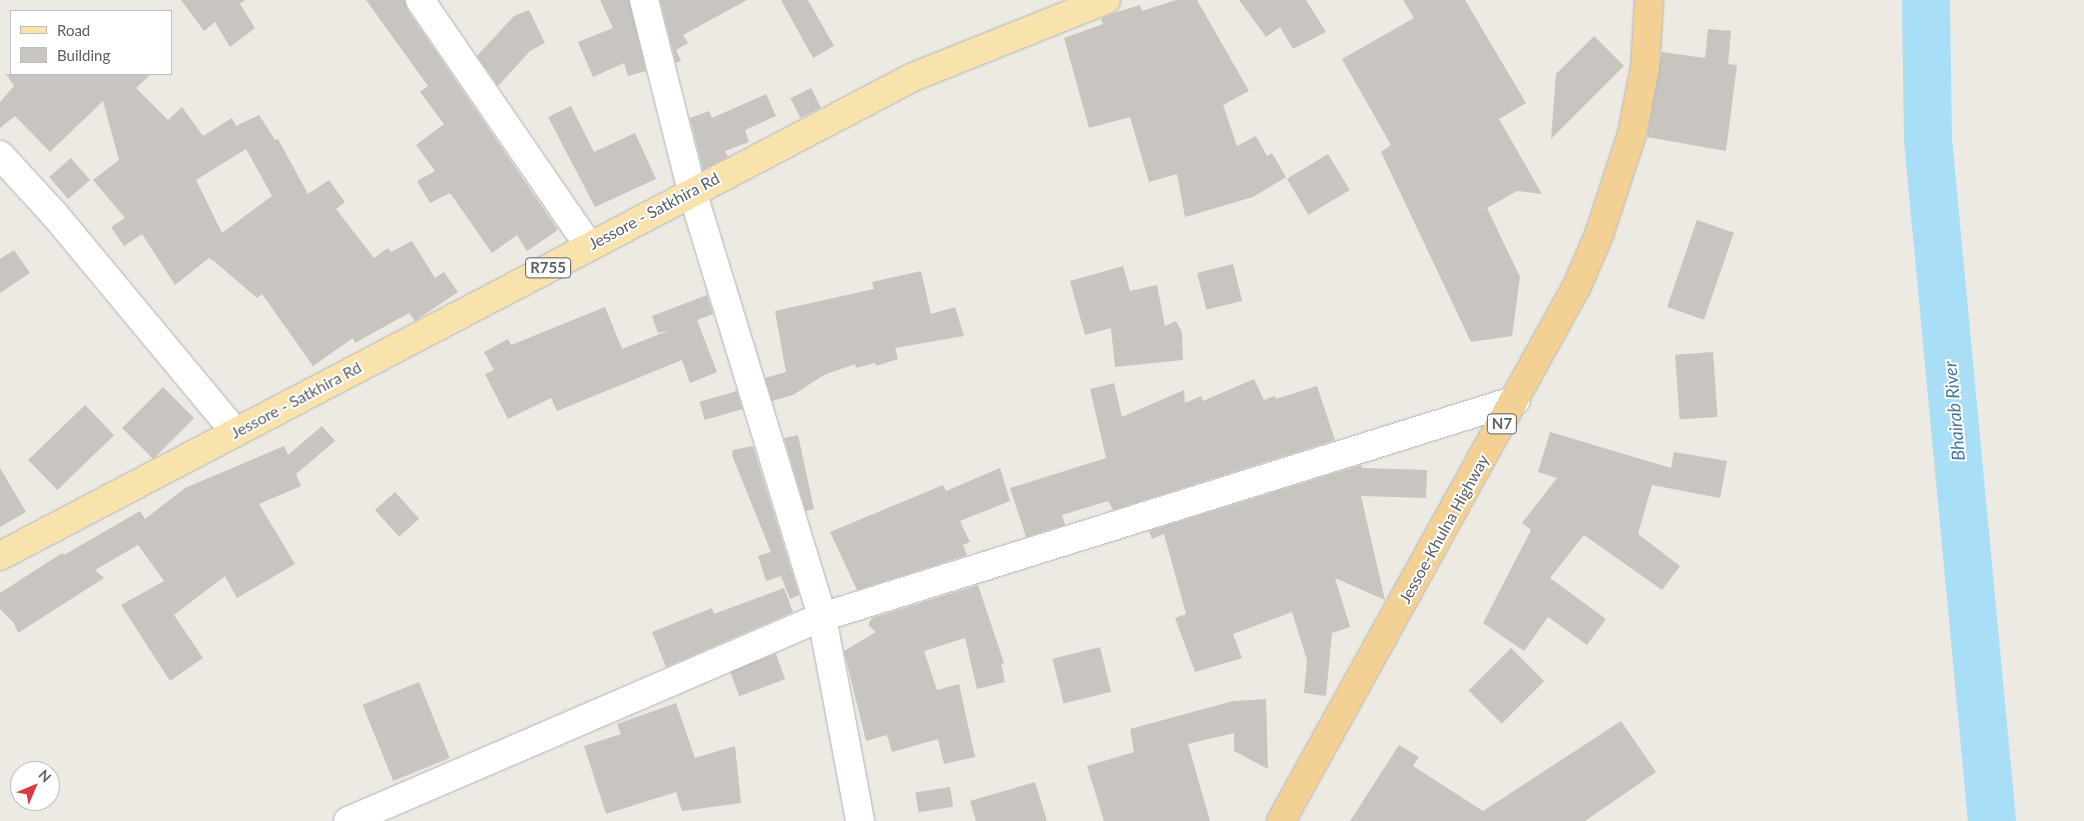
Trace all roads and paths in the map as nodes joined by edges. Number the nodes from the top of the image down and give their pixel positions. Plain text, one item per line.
1 (420, 0) edge
2 (644, 0) edge
3 (1106, 0) edge
4 (1649, 0) edge
5 (0, 155) edge
6 (692, 191) junction
7 (589, 246) junction
8 (1516, 400) junction
9 (235, 432) junction
10 (0, 556) edge
11 (822, 617) junction
12 (348, 821) edge
13 (860, 821) edge
14 (1281, 821) edge

1 - 7 street
2 - 6 street
3 - 6 main road, Jessore - Satkhira Rd / R755
4 - 8 highway, Jessoe-Khulna Highway / N7
5 - 9 street
6 - 7 main road, Jessore - Satkhira Rd / R755
6 - 11 street
7 - 9 main road, Jessore - Satkhira Rd / R755
8 - 11 street
8 - 14 highway, Jessoe-Khulna Highway / N7
9 - 10 main road, Jessore - Satkhira Rd / R755
11 - 12 street
11 - 13 street

